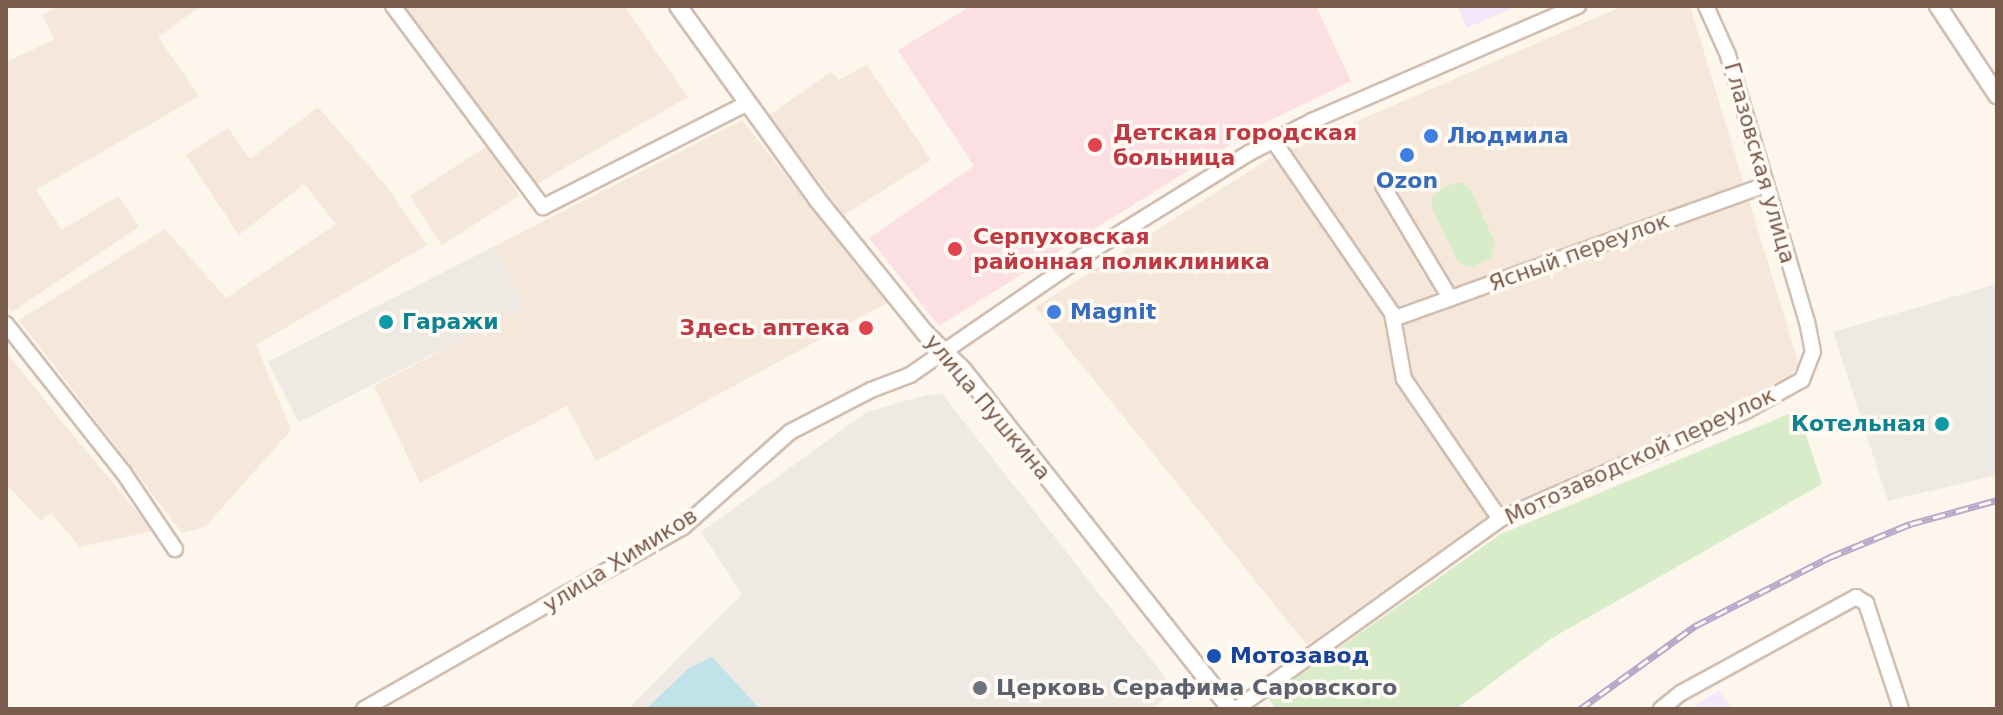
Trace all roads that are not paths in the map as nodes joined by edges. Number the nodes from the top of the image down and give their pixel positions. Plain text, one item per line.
1 (393, 6) edge
2 (678, 6) edge
3 (1578, 6) edge
4 (1706, 6) edge
5 (1938, 6) edge
6 (1997, 95) edge
7 (746, 104) junction
8 (1273, 140) junction
9 (1765, 185) junction
10 (1383, 186) dead end
11 (1450, 298) junction
12 (1393, 319) junction
13 (1807, 322) joint
14 (6, 324) edge
15 (945, 352) junction
16 (1500, 519) junction
17 (175, 549) dead end
18 (364, 709) edge
19 (1234, 709) edge
20 (1661, 709) edge
21 (1901, 709) edge

1 - 7 street
2 - 7 street, улица Пушкина
3 - 8 street, улица Химиков
4 - 9 street, Глазовская улица
5 - 6 street
7 - 15 street, улица Пушкина
8 - 12 street
8 - 15 street, улица Химиков
9 - 11 street, Ясный переулок
9 - 13 street, Глазовская улица
10 - 11 street
11 - 12 street, Ясный переулок
12 - 16 street
13 - 16 street, Мотозаводской переулок
14 - 17 street
15 - 18 street, улица Химиков
15 - 19 street, улица Пушкина
16 - 19 street, Мотозаводской переулок
20 - 21 street

